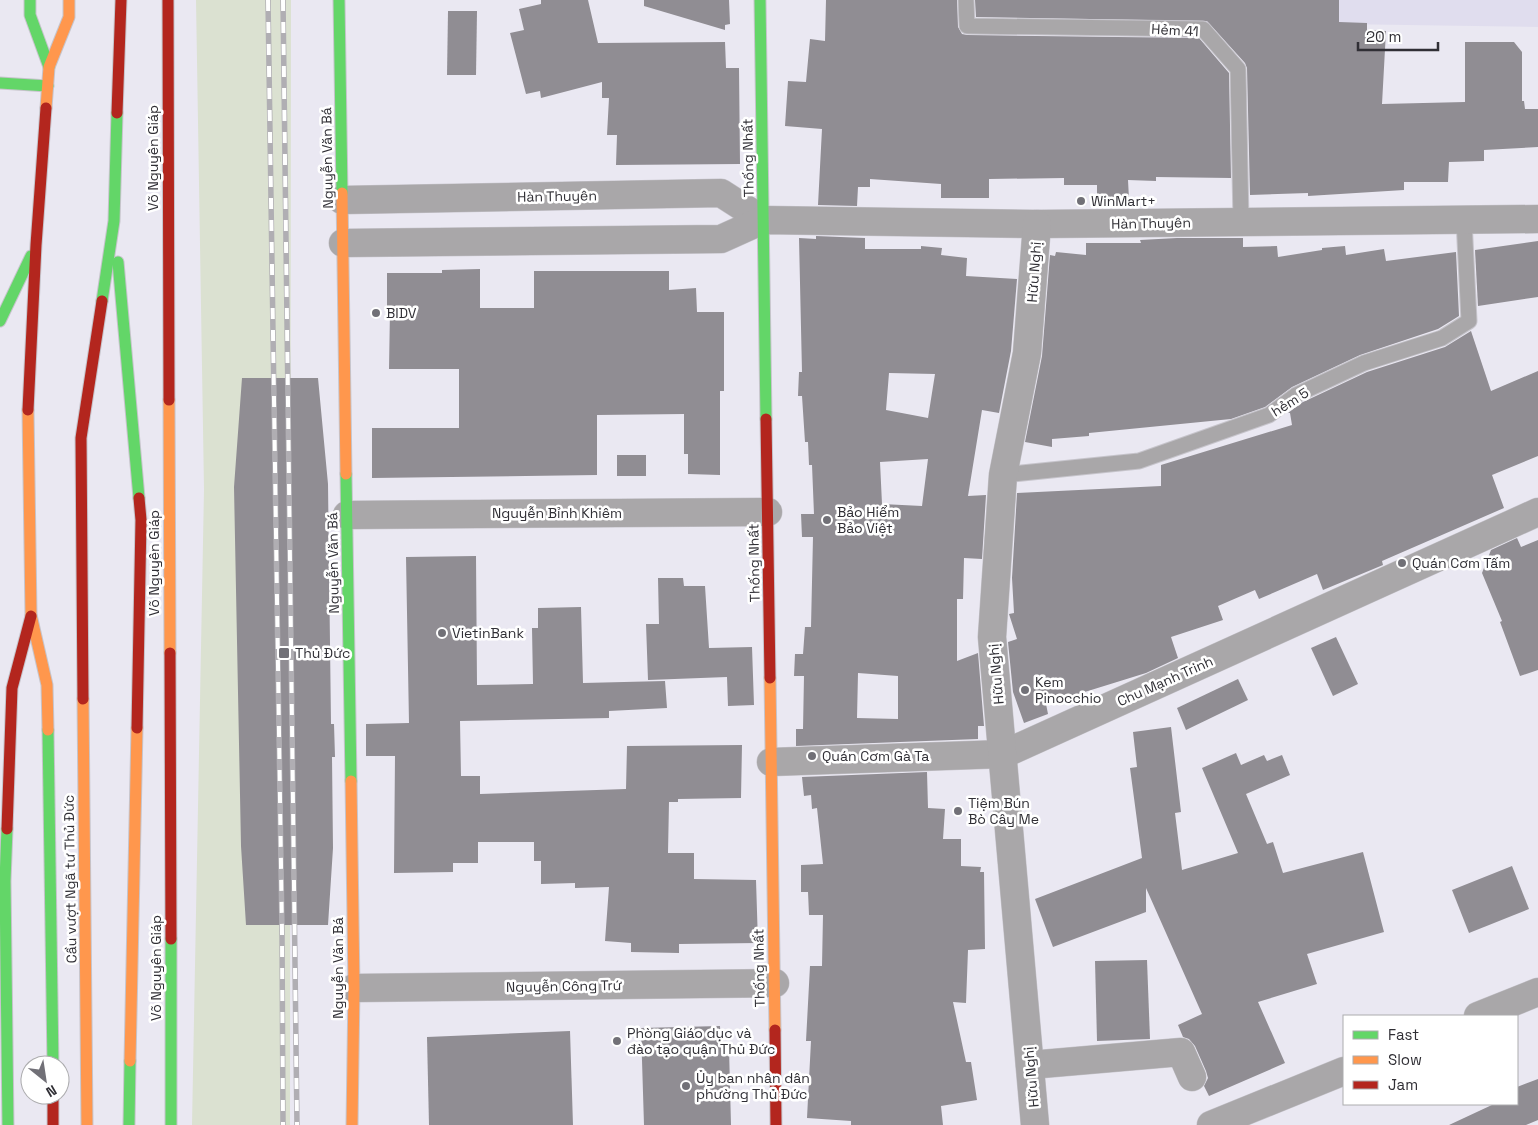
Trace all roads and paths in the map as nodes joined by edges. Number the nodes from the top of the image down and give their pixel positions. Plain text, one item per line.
1 (30, 0) edge
2 (69, 0) edge
3 (122, 0) edge
4 (168, 0) edge
5 (339, 0) edge
6 (760, 0) edge
7 (966, 0) edge
8 (49, 67) junction
9 (0, 83) edge
10 (48, 86) junction
11 (342, 200) junction
12 (1538, 219) edge
13 (763, 220) junction
14 (1464, 220) junction
15 (114, 221) junction
16 (1241, 222) junction
17 (1037, 224) junction
18 (343, 243) junction
19 (36, 245) junction
20 (0, 321) edge
21 (1003, 475) junction
22 (768, 512) junction
23 (1538, 512) edge
24 (347, 514) junction
25 (31, 615) junction
26 (82, 632) joint
27 (1004, 754) junction
28 (771, 762) junction
29 (775, 983) junction
30 (354, 988) junction
31 (1538, 992) edge
32 (1480, 1015) edge
33 (52, 1055) edge
34 (1030, 1065) junction
35 (1343, 1071) edge
36 (1192, 1077) dead end
37 (53, 1105) edge
38 (8, 1125) edge
39 (53, 1125) edge
40 (87, 1125) edge
41 (129, 1125) edge
42 (171, 1125) edge
43 (352, 1125) edge
44 (776, 1125) edge
45 (1035, 1125) edge
46 (1212, 1125) edge

1 - 8 main road
2 - 8 main road
3 - 15 main road, Võ Nguyên Giáp
4 - 42 main road, Võ Nguyên Giáp
5 - 11 main road, Nguyễn Văn Bá
6 - 13 main road, Thống Nhất
7 - 16 lane, Hẻm 41
8 - 10 main road
9 - 10 main road
10 - 19 main road
11 - 13 street, Hàn Thuyên
11 - 18 main road, Nguyễn Văn Bá
12 - 14 street, Hàn Thuyên
13 - 17 street, Hàn Thuyên
13 - 18 street, Hàn Thuyên
13 - 22 main road, Thống Nhất
14 - 16 street, Hàn Thuyên
14 - 21 lane, hẻm 5
15 - 26 main road, Võ Nguyên Giáp
15 - 41 main road, Võ Nguyên Giáp
16 - 17 street, Hàn Thuyên
17 - 21 street, Hữu Nghị
18 - 24 main road, Nguyễn Văn Bá
19 - 20 main road
19 - 25 main road
21 - 27 street, Hữu Nghị
22 - 24 street, Nguyễn Bỉnh Khiêm
22 - 28 main road, Thống Nhất
23 - 27 street, Chu Mạnh Trinh
24 - 30 main road, Nguyễn Văn Bá
25 - 33 main road, Cầu vượt Ngã tư Thủ Đức
25 - 38 main road
26 - 40 main road, Cầu vượt Ngã tư Thủ Đức
27 - 28 street, Chu Mạnh Trinh
27 - 34 street, Hữu Nghị
28 - 29 main road, Thống Nhất
29 - 30 street, Nguyễn Công Trứ
29 - 44 main road, Thống Nhất
30 - 43 main road, Nguyễn Văn Bá
31 - 32 street
34 - 36 street
34 - 45 street, Hữu Nghị
35 - 46 street
37 - 39 main road

